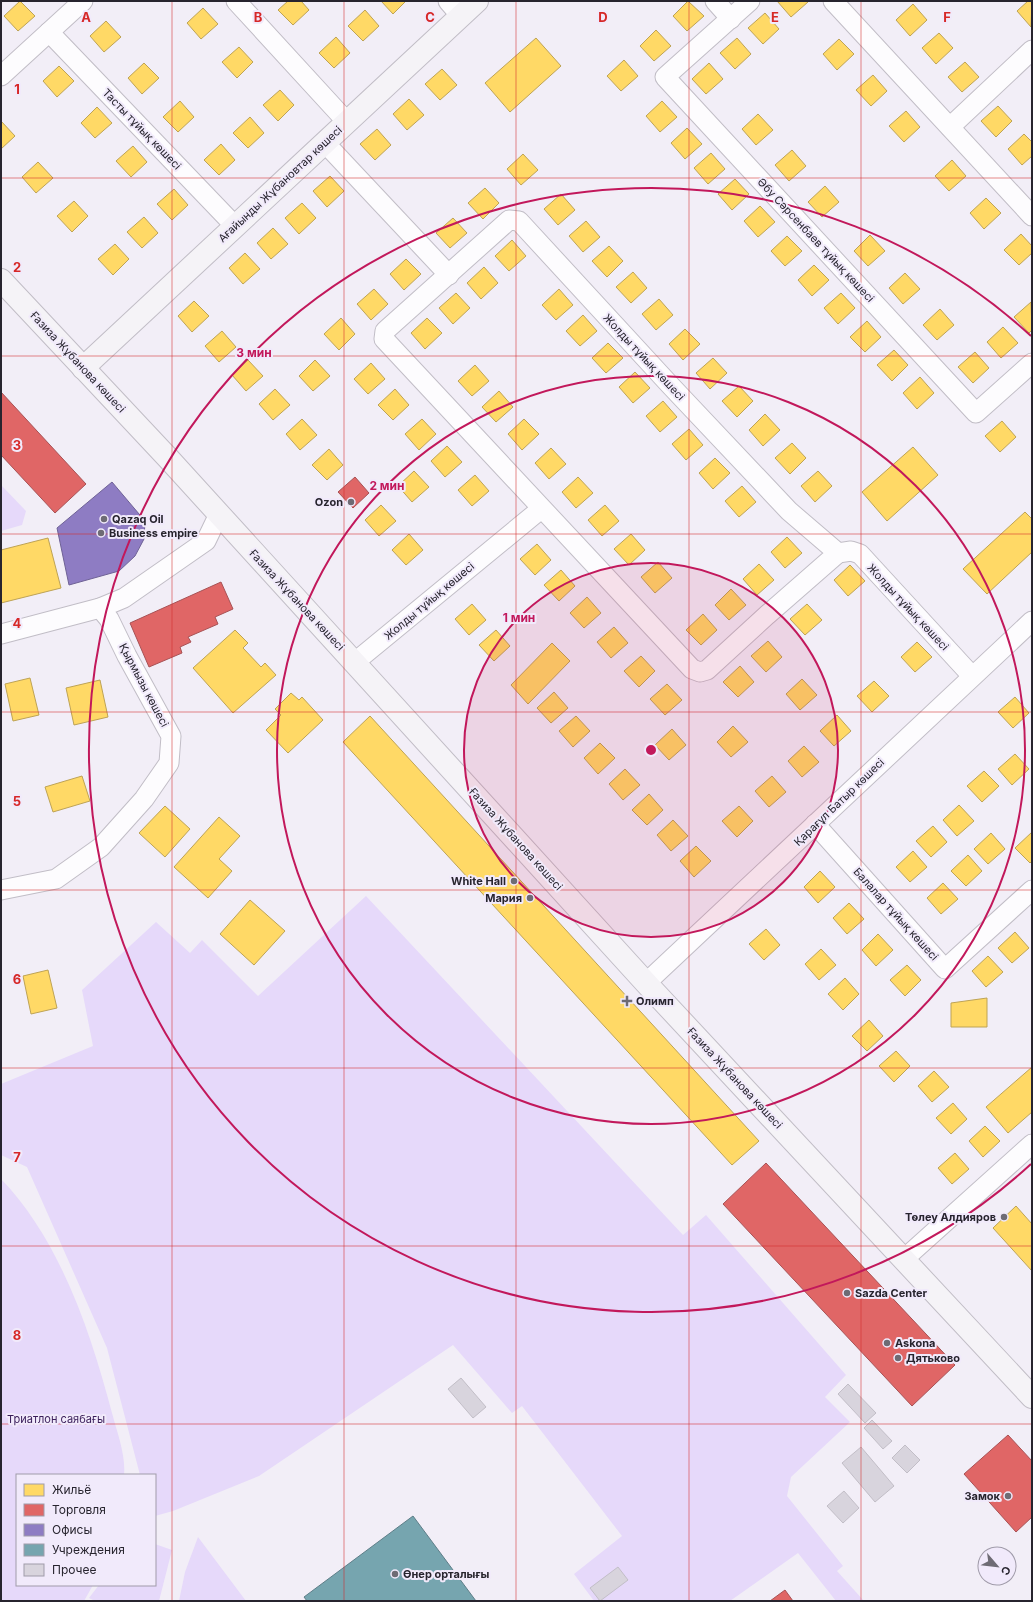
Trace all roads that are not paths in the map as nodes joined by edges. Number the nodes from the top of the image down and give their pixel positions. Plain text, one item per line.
1 (83, 1) edge
2 (236, 1) edge
3 (477, 1) edge
4 (715, 1) edge
5 (750, 1) edge
6 (833, 1) edge
7 (454, 8) edge
8 (731, 18) junction
9 (49, 32) junction
10 (1032, 50) edge
11 (1, 76) edge
12 (347, 122) junction
13 (950, 127) junction
14 (325, 143) junction
15 (1032, 216) edge
16 (235, 226) junction
17 (449, 275) junction
18 (1, 280) edge
19 (1032, 363) edge
20 (83, 368) junction
21 (541, 509) junction
22 (219, 514) junction
23 (838, 553) junction
24 (100, 608) junction
25 (1032, 621) edge
26 (1, 634) edge
27 (355, 662) junction
28 (972, 676) junction
29 (815, 824) junction
30 (1, 890) edge
31 (1032, 890) edge
32 (646, 983) junction
33 (1032, 1144) edge
34 (904, 1259) junction
35 (1032, 1396) edge

1 - 9 street
2 - 12 street
3 - 7 street, Ағайынды Жұбановтар көшесі
4 - 8 street
5 - 8 street, Әбу Сәрсенбаев тұйық көшесі
6 - 13 street
7 - 12 street, Ағайынды Жұбановтар көшесі
8 - 19 street, Әбу Сәрсенбаев тұйық көшесі
9 - 11 street
9 - 16 street, Тасты тұйық көшесі
10 - 13 street
12 - 14 street, Ағайынды Жұбановтар көшесі
13 - 15 street
14 - 16 street, Ағайынды Жұбановтар көшесі
14 - 17 street
16 - 20 street, Ағайынды Жұбановтар көшесі
17 - 21 street, Жолды тұйық көшесі
17 - 23 street, Жолды тұйық көшесі
18 - 20 street, Ғазиза Жұбанова көшесі
20 - 22 street, Ғазиза Жұбанова көшесі
21 - 23 street, Жолды тұйық көшесі
21 - 27 street, Жолды тұйық көшесі
22 - 24 street
22 - 27 street, Ғазиза Жұбанова көшесі
23 - 28 street, Жолды тұйық көшесі
24 - 26 street
24 - 30 street, Қырмызы көшесі
25 - 28 street, Қарағұл Батыр көшесі
27 - 32 street, Ғазиза Жұбанова көшесі
28 - 29 street, Қарағұл Батыр көшесі
29 - 31 street, Балалар тұйық көшесі
29 - 32 street, Қарағұл Батыр көшесі
32 - 34 street, Ғазиза Жұбанова көшесі
33 - 34 street
34 - 35 street, Ғазиза Жұбанова көшесі

